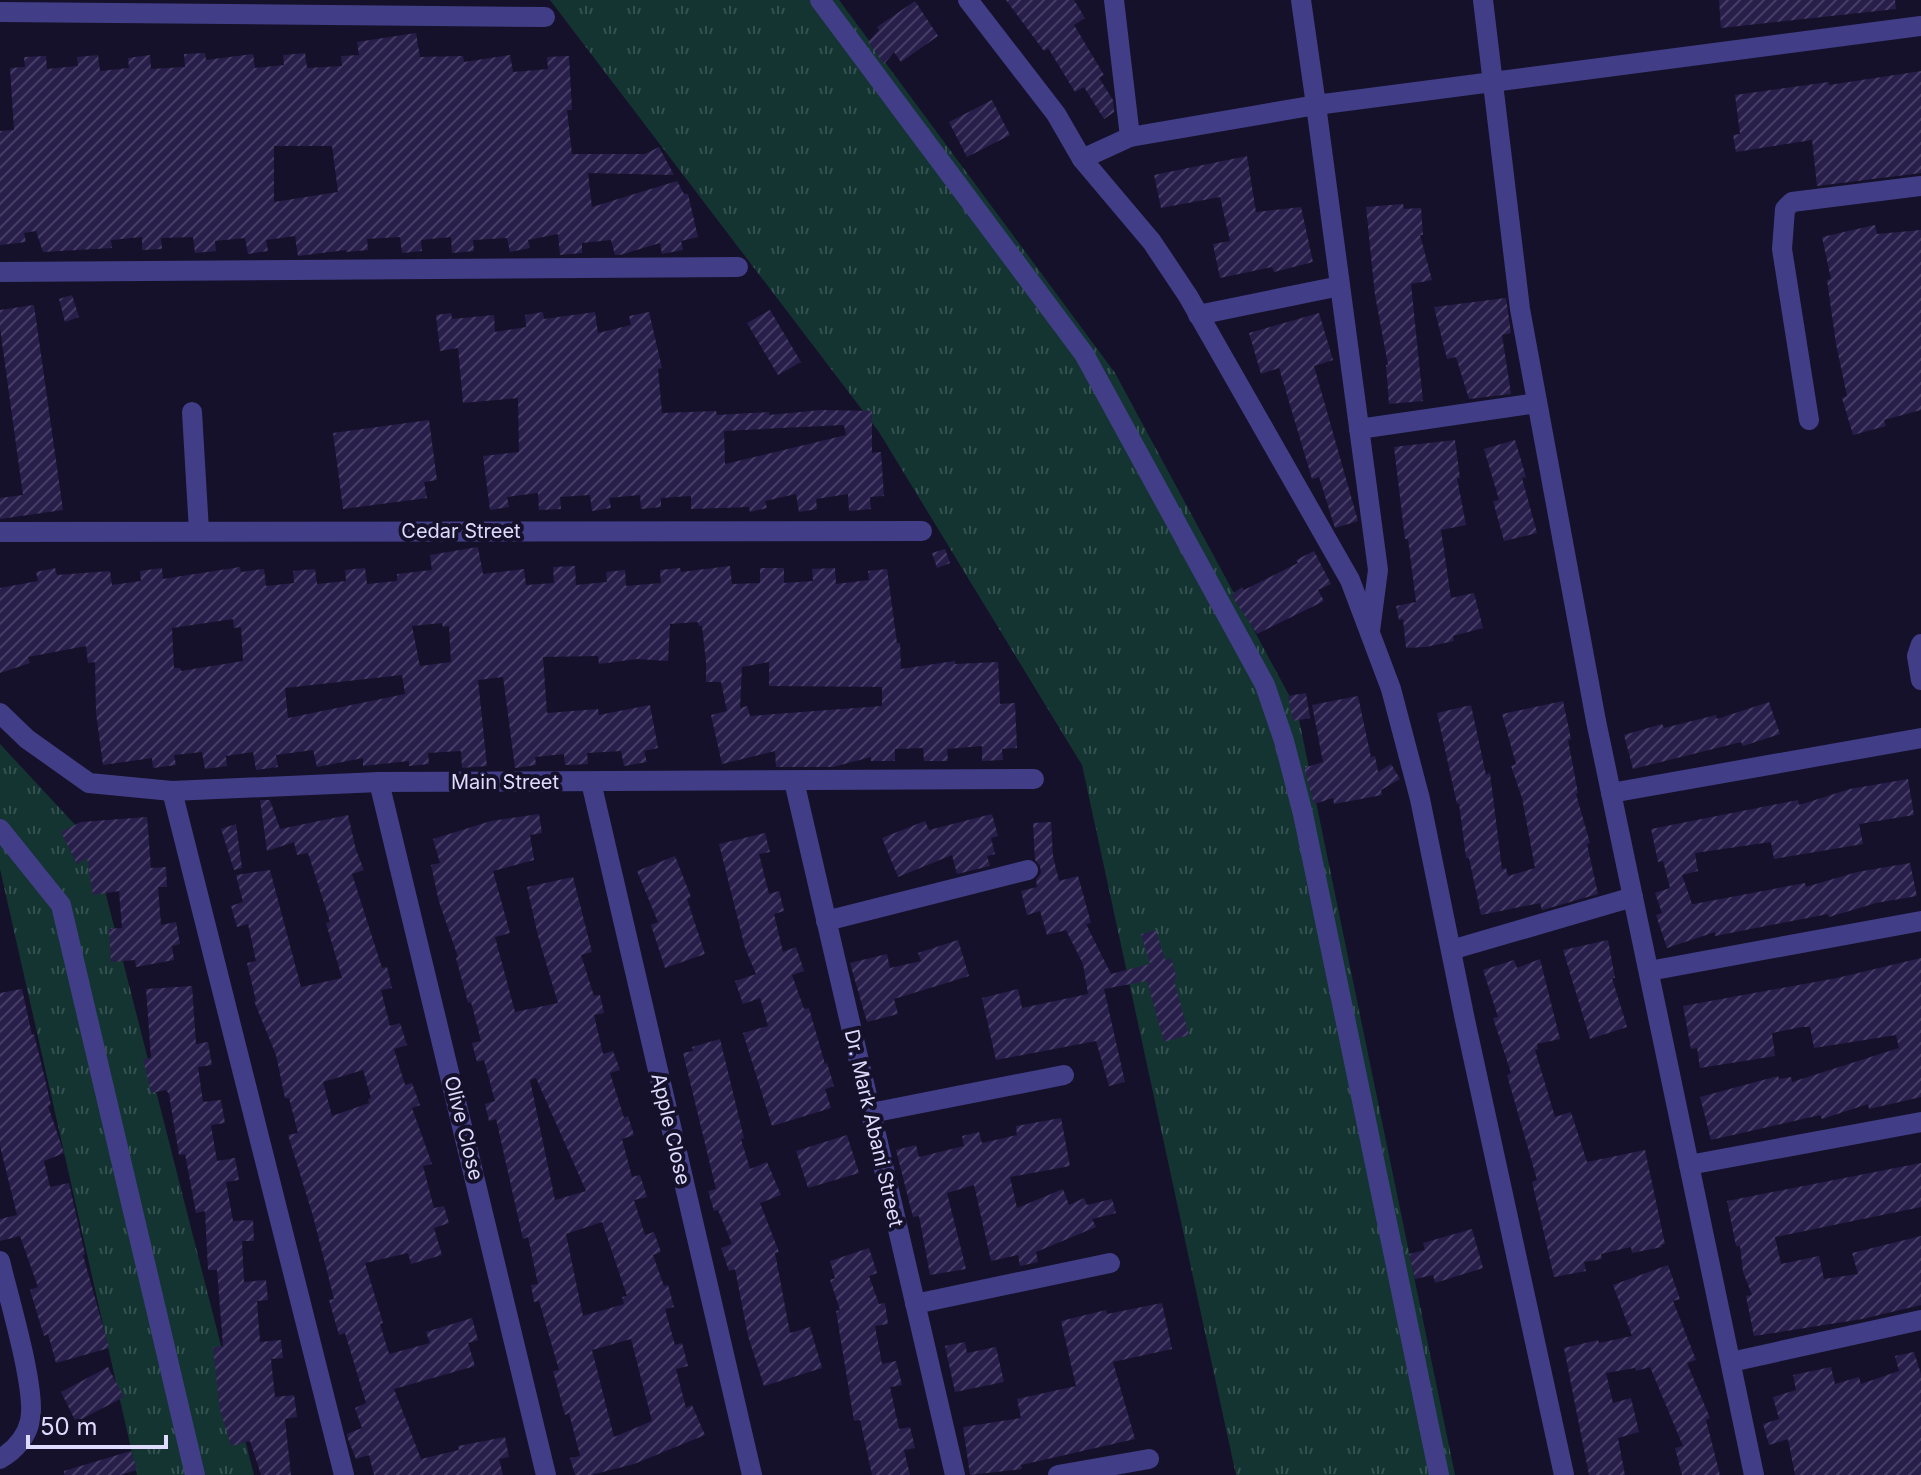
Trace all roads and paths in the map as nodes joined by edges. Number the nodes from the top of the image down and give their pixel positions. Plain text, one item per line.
1 (820, 0) edge
2 (968, 0) edge
3 (1114, 0) edge
4 (1301, 0) edge
5 (1483, 0) edge
6 (0, 12) edge
7 (545, 17) dead end
8 (1921, 26) edge
9 (1494, 82) junction
10 (1316, 105) junction
11 (1130, 137) junction
12 (1082, 159) junction
13 (1921, 186) edge
14 (738, 267) dead end
15 (0, 272) edge
16 (1340, 286) junction
17 (1198, 315) junction
18 (1537, 403) junction
19 (192, 412) dead end
20 (1809, 420) dead end
21 (1359, 429) junction
22 (199, 531) junction
23 (922, 531) dead end
24 (0, 532) edge
25 (1369, 633) junction
26 (1921, 644) edge
27 (1921, 680) edge
28 (0, 713) edge
29 (1921, 738) edge
30 (1034, 779) dead end
31 (794, 781) junction
32 (379, 782) junction
33 (591, 782) junction
34 (172, 791) junction
35 (1611, 793) junction
36 (0, 829) edge
37 (1028, 870) dead end
38 (1633, 897) junction
39 (826, 921) junction
40 (1921, 921) edge
41 (1451, 950) junction
42 (1649, 971) junction
43 (1064, 1075) dead end
44 (871, 1113) junction
45 (1921, 1122) edge
46 (1689, 1165) junction
47 (0, 1261) edge
48 (1110, 1263) dead end
49 (915, 1304) junction
50 (1921, 1320) edge
51 (1731, 1362) junction
52 (0, 1459) edge
53 (1149, 1459) dead end
54 (195, 1475) edge
55 (344, 1475) edge
56 (546, 1475) edge
57 (752, 1475) edge
58 (955, 1475) edge
59 (1058, 1475) edge
60 (1439, 1475) edge
61 (1564, 1475) edge
62 (1754, 1475) edge

1 - 60 street
2 - 12 street
3 - 11 street
4 - 10 street
5 - 9 street
6 - 7 street
8 - 9 street
9 - 10 street
9 - 18 street
10 - 11 street
10 - 16 street
11 - 12 street
12 - 17 street
13 - 20 street
14 - 15 street
16 - 17 street
16 - 21 street
17 - 25 street
18 - 21 street
18 - 35 street
19 - 22 street
21 - 25 street
22 - 23 street, Cedar Street
22 - 24 street, Cedar Street
25 - 41 street
26 - 27 street
28 - 34 street, Main Street
29 - 35 street
30 - 31 street, Main Street
31 - 33 street, Main Street
31 - 39 street, Dr. Mark Abani Street
32 - 33 street, Main Street
32 - 34 street, Main Street
32 - 56 street, Olive Close
33 - 57 street, Apple Close
34 - 55 street
35 - 38 street
36 - 54 street
37 - 39 street
38 - 41 street
38 - 42 street
39 - 44 street, Dr. Mark Abani Street
40 - 42 street
41 - 61 street
42 - 46 street
43 - 44 street
44 - 49 street, Dr. Mark Abani Street
45 - 46 street
46 - 51 street
47 - 52 street
48 - 49 street
49 - 58 street, Dr. Mark Abani Street
50 - 51 street
51 - 62 street
53 - 59 street

